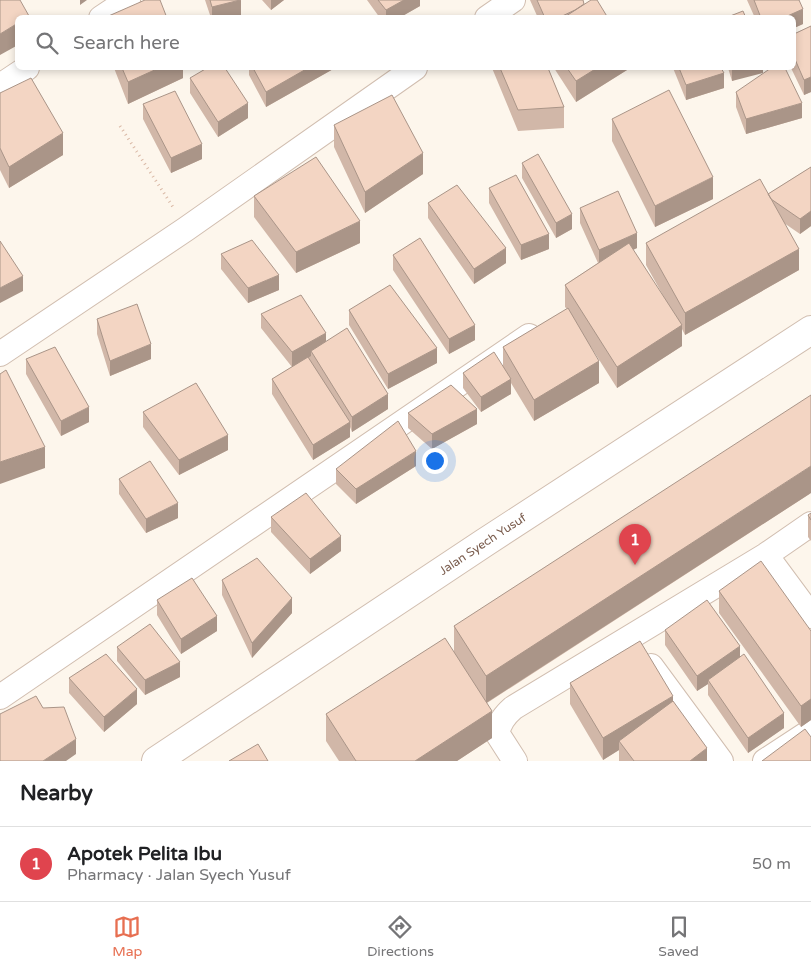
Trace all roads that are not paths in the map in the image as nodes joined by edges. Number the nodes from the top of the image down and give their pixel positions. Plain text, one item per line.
1 (128, 0) edge
2 (513, 0) edge
3 (106, 15) edge
4 (491, 15) edge
5 (24, 70) edge
6 (412, 70) edge
7 (0, 86) edge
8 (811, 330) edge
9 (534, 333) edge
10 (0, 354) edge
11 (811, 524) edge
12 (766, 555) junction
13 (811, 616) edge
14 (630, 637) junction
15 (0, 697) edge
16 (811, 731) edge
17 (156, 761) edge
18 (515, 761) edge
19 (721, 761) edge
20 (765, 761) edge

1 - 3 street
2 - 4 street
5 - 7 street
6 - 10 street
8 - 17 street, Jalan Syech Yusuf
9 - 15 street
11 - 12 street
12 - 13 street
12 - 14 street
14 - 18 street
14 - 19 street
16 - 20 street

